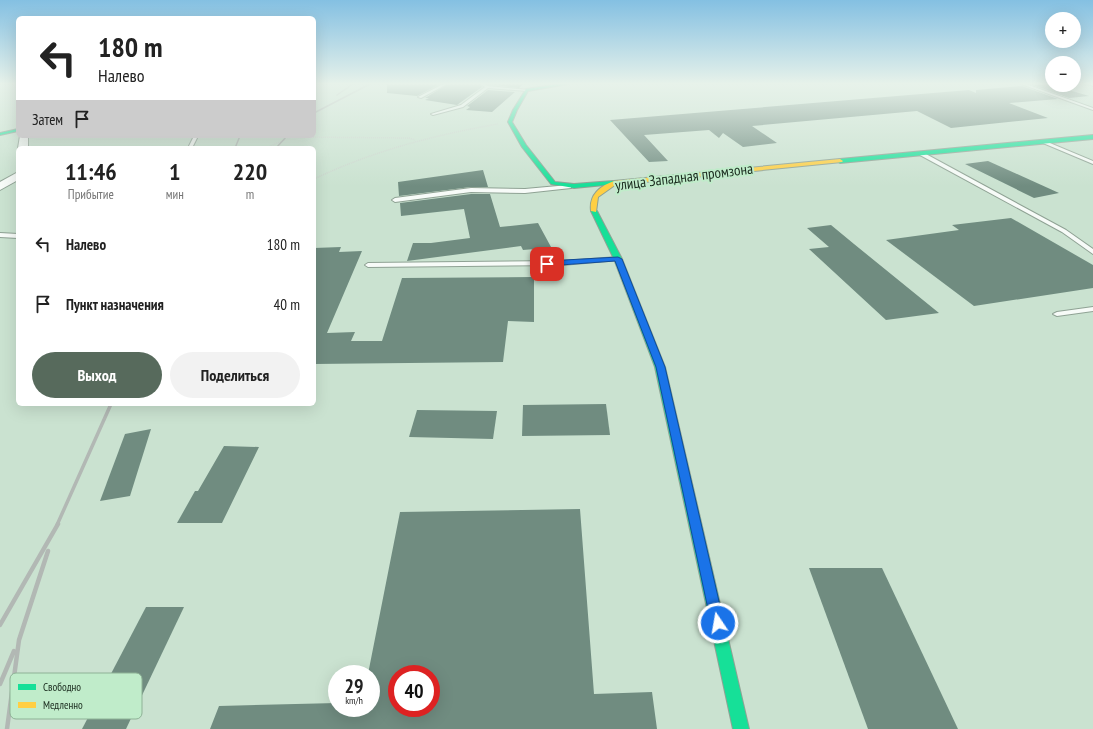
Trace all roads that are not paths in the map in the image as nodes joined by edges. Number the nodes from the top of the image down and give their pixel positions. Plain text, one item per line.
1 (511, 118) edge
2 (16, 130) edge
3 (0, 134) edge
4 (1092, 138) edge
5 (1045, 142) junction
6 (922, 154) junction
7 (1093, 163) edge
8 (16, 176) edge
9 (614, 183) junction
10 (574, 186) junction
11 (0, 187) edge
12 (395, 200) dead end
13 (0, 235) edge
14 (16, 236) edge
15 (1093, 252) edge
16 (618, 259) junction
17 (368, 265) dead end
18 (1093, 309) edge
19 (1056, 314) dead end
20 (741, 729) edge

1 - 10 street
2 - 3 street
4 - 5 street, улица Западная промзона
5 - 6 street, улица Западная промзона
5 - 7 lane
6 - 9 street, улица Западная промзона
6 - 15 lane
8 - 11 street
9 - 10 street
9 - 16 street, улица Западная промзона
10 - 12 lane
13 - 14 lane
16 - 17 lane
16 - 20 street, улица Западная промзона
18 - 19 lane

